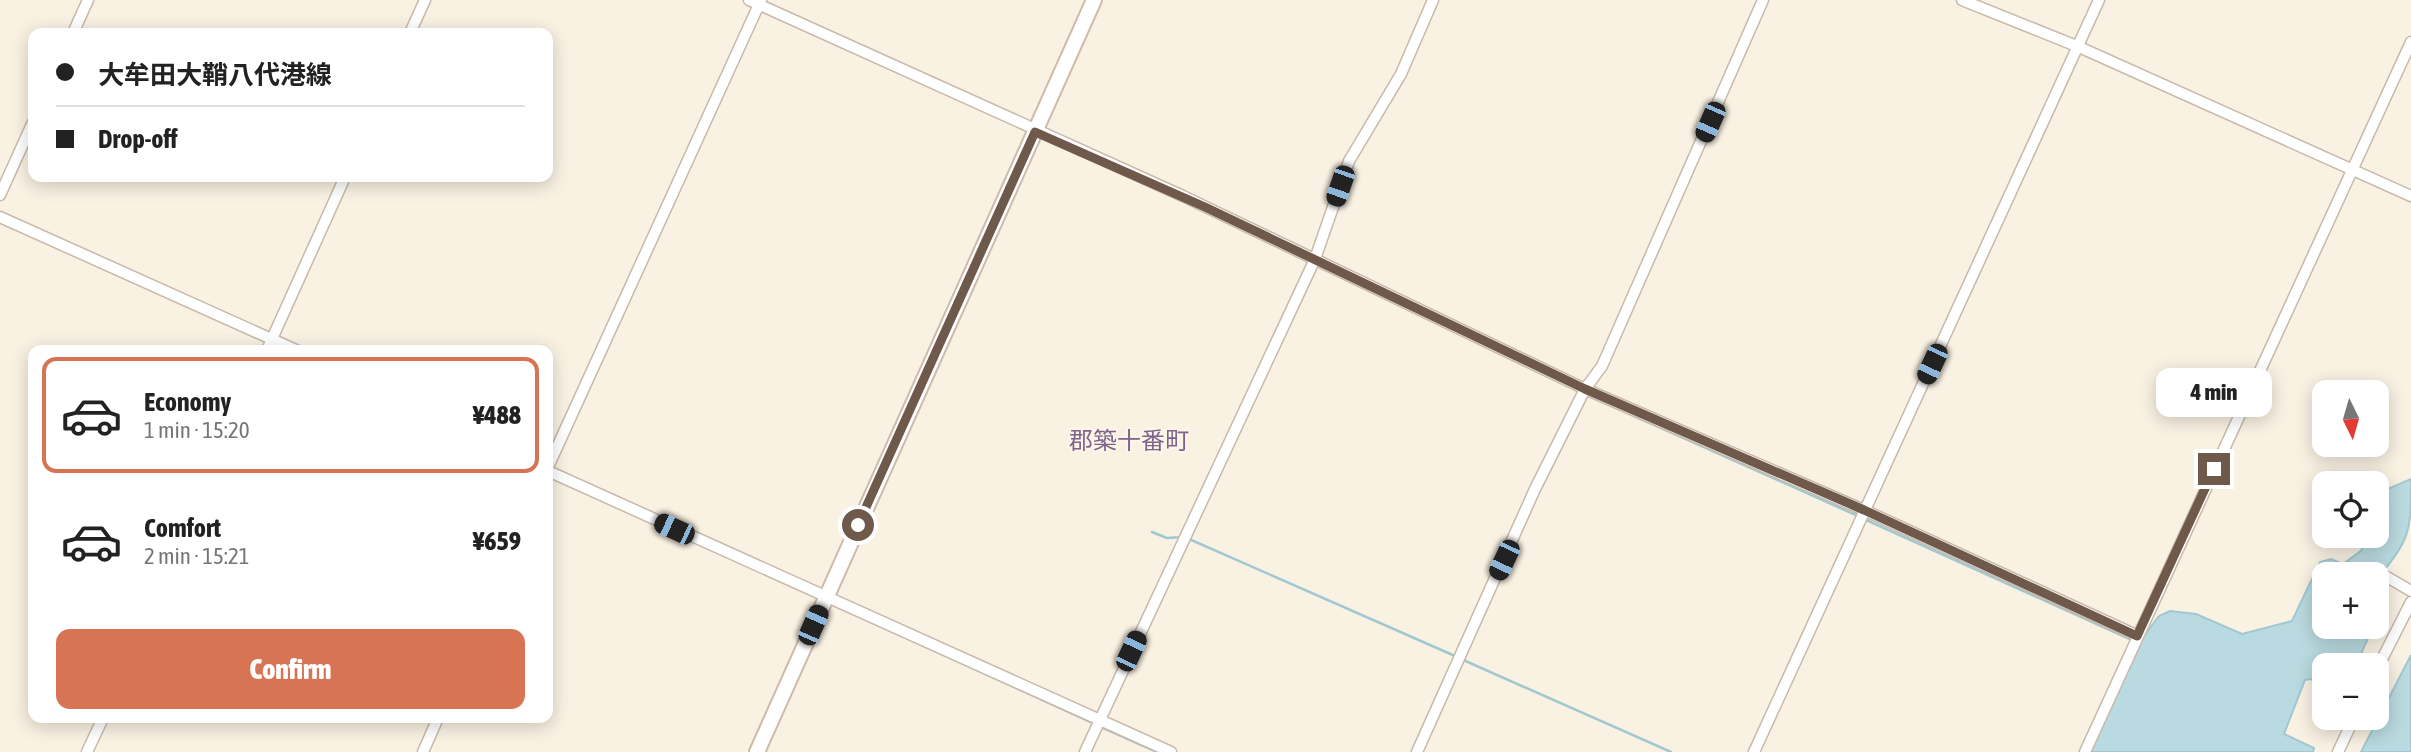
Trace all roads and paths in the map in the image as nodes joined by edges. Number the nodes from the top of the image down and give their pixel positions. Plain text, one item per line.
1 (88, 0) edge
2 (425, 0) edge
3 (1094, 0) edge
4 (1433, 0) edge
5 (1763, 0) edge
6 (1962, 0) edge
7 (2099, 0) edge
8 (756, 2) edge
9 (75, 28) edge
10 (412, 28) edge
11 (2411, 42) edge
12 (2079, 47) junction
13 (1035, 132) junction
14 (28, 133) edge
15 (2353, 170) junction
16 (343, 182) edge
17 (0, 195) edge
18 (2411, 196) edge
19 (0, 217) edge
20 (1315, 259) junction
21 (272, 338) junction
22 (269, 345) edge
23 (286, 345) edge
24 (1585, 389) junction
25 (553, 458) edge
26 (553, 471) edge
27 (1863, 515) junction
28 (2389, 579) edge
29 (2411, 591) edge
30 (825, 598) junction
31 (2411, 603) edge
32 (2135, 640) junction
33 (2385, 653) edge
34 (1099, 720) junction
35 (101, 723) edge
36 (436, 723) edge
37 (2348, 730) edge
38 (87, 752) edge
39 (423, 752) edge
40 (757, 752) edge
41 (1084, 752) edge
42 (1171, 752) edge
43 (1417, 752) edge
44 (1754, 752) edge
45 (2085, 752) edge
46 (2338, 752) edge

1 - 9 street
2 - 10 street
3 - 13 main road
4 - 20 street
5 - 24 street
6 - 12 street
7 - 12 street
8 - 13 street
8 - 25 street
11 - 15 street
12 - 15 street
12 - 27 street
13 - 20 street
13 - 30 main road
14 - 17 street
15 - 18 street
15 - 32 street
16 - 21 street
19 - 21 street
20 - 24 street
20 - 34 street
21 - 22 street
21 - 23 street
24 - 27 street
24 - 43 street
26 - 30 street
27 - 32 street
27 - 44 street
28 - 29 street
30 - 34 street
30 - 40 main road
31 - 33 street
32 - 45 street
34 - 41 street
34 - 42 street
35 - 38 street
36 - 39 street
37 - 46 street

